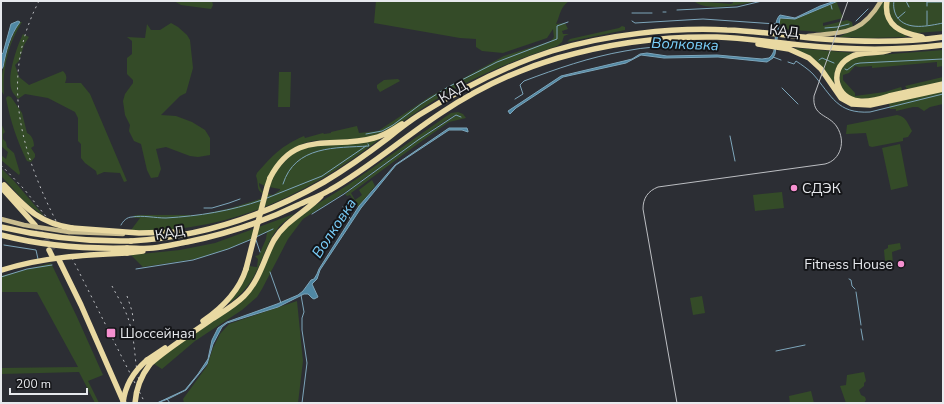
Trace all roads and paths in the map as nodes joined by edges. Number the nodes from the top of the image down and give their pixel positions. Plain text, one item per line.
1 (881, 1) edge
2 (887, 1) edge
3 (802, 36) junction
4 (943, 37) edge
5 (932, 38) junction
6 (780, 44) junction
7 (943, 45) edge
8 (894, 49) junction
9 (943, 84) edge
10 (943, 89) edge
11 (418, 116) junction
12 (1, 182) edge
13 (1, 187) edge
14 (1, 191) edge
15 (324, 193) junction
16 (1, 219) edge
17 (1, 227) edge
18 (201, 231) junction
19 (1, 235) edge
20 (131, 236) junction
21 (127, 251) junction
22 (54, 256) tunnel mouth
23 (1, 270) edge
24 (150, 361) junction
25 (122, 403) edge
26 (135, 403) edge

1 - 3 main road
2 - 5 highway
3 - 5 highway, КАД
3 - 11 highway, КАД
4 - 5 highway, КАД
6 - 8 highway, КАД
6 - 10 highway
6 - 15 highway, КАД
7 - 8 highway, КАД
8 - 9 highway
11 - 18 highway, КАД
11 - 24 highway, bridge
12 - 20 highway, bridge
13 - 14 highway
15 - 21 highway, КАД
15 - 24 highway
16 - 20 main road, bridge
17 - 20 highway, КАД, bridge
18 - 20 highway, КАД
18 - 20 highway
19 - 21 highway, bridge
21 - 23 highway, bridge
22 - 25 highway
24 - 25 highway, bridge
24 - 26 highway, bridge

